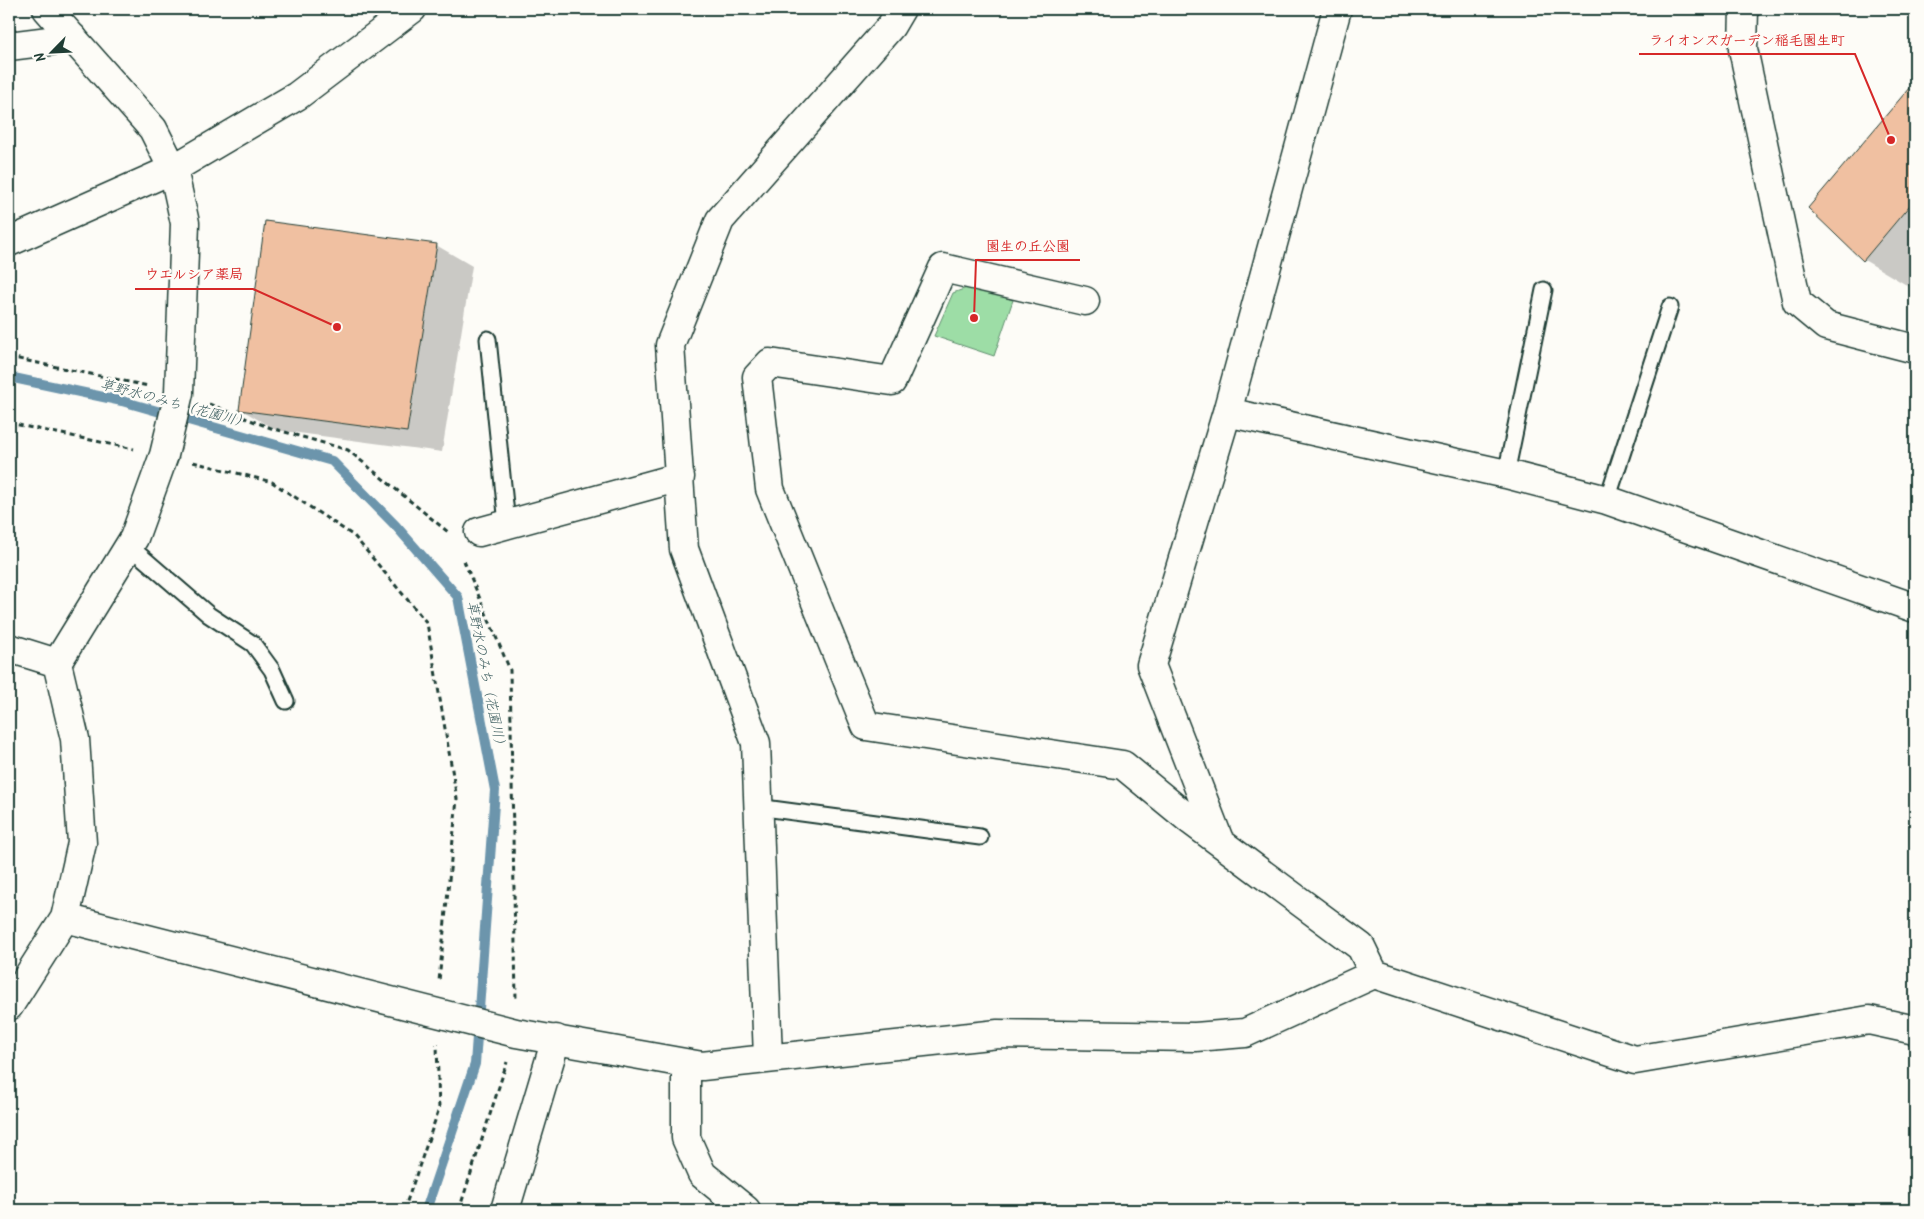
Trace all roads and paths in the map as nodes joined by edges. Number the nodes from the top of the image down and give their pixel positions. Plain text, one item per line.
1 (47, 9) edge
2 (412, 9) edge
3 (901, 9) edge
4 (1337, 9) edge
5 (1744, 9) edge
6 (73, 38) junction
7 (9, 46) edge
8 (173, 169) junction
9 (9, 242) edge
10 (1544, 290) dead end
11 (1085, 301) dead end
12 (1670, 308) dead end
13 (488, 339) dead end
14 (1915, 349) edge
15 (9, 357) edge
16 (179, 393) junction
17 (1227, 412) junction
18 (9, 423) edge
19 (164, 455) junction
20 (1506, 474) junction
21 (680, 477) junction
22 (1607, 500) junction
23 (508, 524) junction
24 (467, 535) joint
25 (128, 545) junction
26 (462, 556) dead end
27 (1915, 608) edge
28 (9, 648) edge
29 (57, 664) junction
30 (286, 701) dead end
31 (757, 807) junction
32 (980, 837) dead end
33 (1219, 840) junction
34 (65, 918) junction
35 (1374, 974) junction
36 (9, 1006) edge
37 (447, 1016) junction
38 (1915, 1030) edge
39 (516, 1033) junction
40 (556, 1039) junction
41 (768, 1058) junction
42 (686, 1064) junction
43 (404, 1210) edge
44 (459, 1210) edge
45 (505, 1210) edge
46 (746, 1210) edge

1 - 6 street
2 - 8 street
3 - 21 street
4 - 17 street
5 - 14 street
6 - 7 street
6 - 8 street
8 - 9 street
8 - 16 street
10 - 20 lane
11 - 33 street
12 - 22 lane
13 - 23 lane
15 - 16 path
16 - 19 street
16 - 24 path
17 - 20 street
17 - 33 street
18 - 19 path
19 - 25 street
19 - 37 path
20 - 22 street
21 - 23 street
21 - 31 street
22 - 27 street
23 - 24 street
25 - 29 street
25 - 30 lane
26 - 39 path
28 - 29 street
29 - 34 street
31 - 32 lane
31 - 41 street
33 - 35 street
34 - 36 street
34 - 37 street
35 - 38 street
35 - 41 street
37 - 39 street
37 - 43 path
39 - 40 street
39 - 44 path
40 - 42 street
40 - 45 street
41 - 42 street
42 - 46 street

